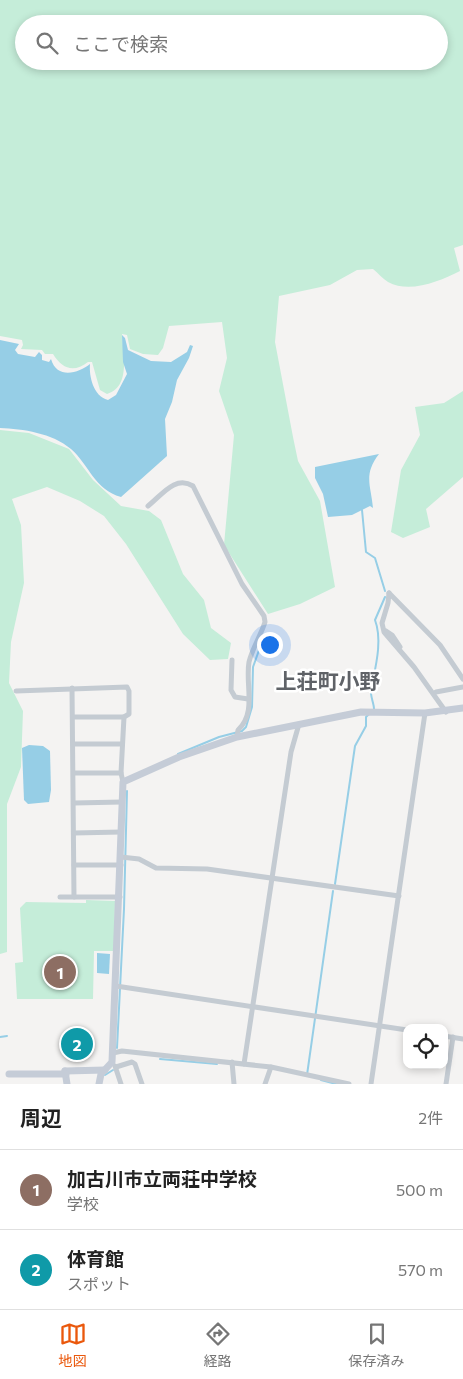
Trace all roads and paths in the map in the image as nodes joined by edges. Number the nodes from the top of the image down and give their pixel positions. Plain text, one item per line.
1 (148, 506) dead end
2 (383, 629) junction
3 (232, 660) dead end
4 (463, 680) edge
5 (463, 687) edge
6 (72, 688) junction
7 (16, 691) dead end
8 (436, 692) junction
9 (248, 699) junction
10 (463, 708) edge
11 (444, 710) junction
12 (425, 713) junction
13 (73, 717) junction
14 (124, 717) junction
15 (299, 724) junction
16 (237, 737) junction
17 (73, 744) junction
18 (122, 744) junction
19 (74, 773) junction
20 (121, 773) junction
21 (123, 782) junction
22 (122, 802) junction
23 (74, 803) junction
24 (121, 832) junction
25 (74, 833) junction
26 (121, 861) junction
27 (74, 865) junction
28 (272, 878) junction
29 (399, 896) junction
30 (60, 897) dead end
31 (74, 897) junction
32 (120, 897) junction
33 (116, 986) junction
34 (254, 1008) junction
35 (381, 1026) junction
36 (403, 1029) edge
37 (448, 1036) edge
38 (453, 1037) junction
39 (463, 1039) edge
40 (113, 1053) junction
41 (232, 1062) junction
42 (114, 1064) junction
43 (244, 1064) junction
44 (270, 1069) junction
45 (105, 1070) junction
46 (65, 1071) junction
47 (9, 1074) dead end
48 (328, 1082) edge
49 (67, 1084) edge
50 (99, 1084) edge
51 (121, 1084) edge
52 (142, 1084) edge
53 (234, 1084) edge
54 (265, 1084) edge
55 (349, 1084) edge
56 (371, 1084) edge
57 (446, 1084) edge

1 - 9 street
2 - 4 street
2 - 8 street
2 - 11 street
3 - 9 street
5 - 8 street
6 - 7 street
6 - 13 street
6 - 14 street
8 - 11 street
9 - 16 street
10 - 11 street
11 - 12 street
12 - 15 street
12 - 29 street
13 - 14 street
13 - 17 street
14 - 18 street
15 - 16 street
15 - 28 street
16 - 21 street
17 - 18 street
17 - 19 street
18 - 20 street
19 - 20 street
19 - 23 street
20 - 21 street
21 - 22 street
22 - 23 street
22 - 24 street
23 - 25 street
24 - 25 street
24 - 26 street
25 - 27 street
26 - 27 street
26 - 28 street
26 - 32 street
27 - 31 street
28 - 29 street
28 - 34 street
29 - 35 street
30 - 31 street
31 - 32 street
32 - 33 street
33 - 34 street
33 - 40 street
34 - 35 street
34 - 43 street
35 - 36 street
35 - 56 street
37 - 38 street
38 - 39 street
38 - 57 street
40 - 41 street
40 - 42 street
41 - 43 street
41 - 53 street
42 - 45 street
42 - 51 street
42 - 52 street
43 - 44 street
44 - 48 street
44 - 54 street
45 - 46 street
45 - 50 street
46 - 47 street
46 - 49 street
48 - 55 street

